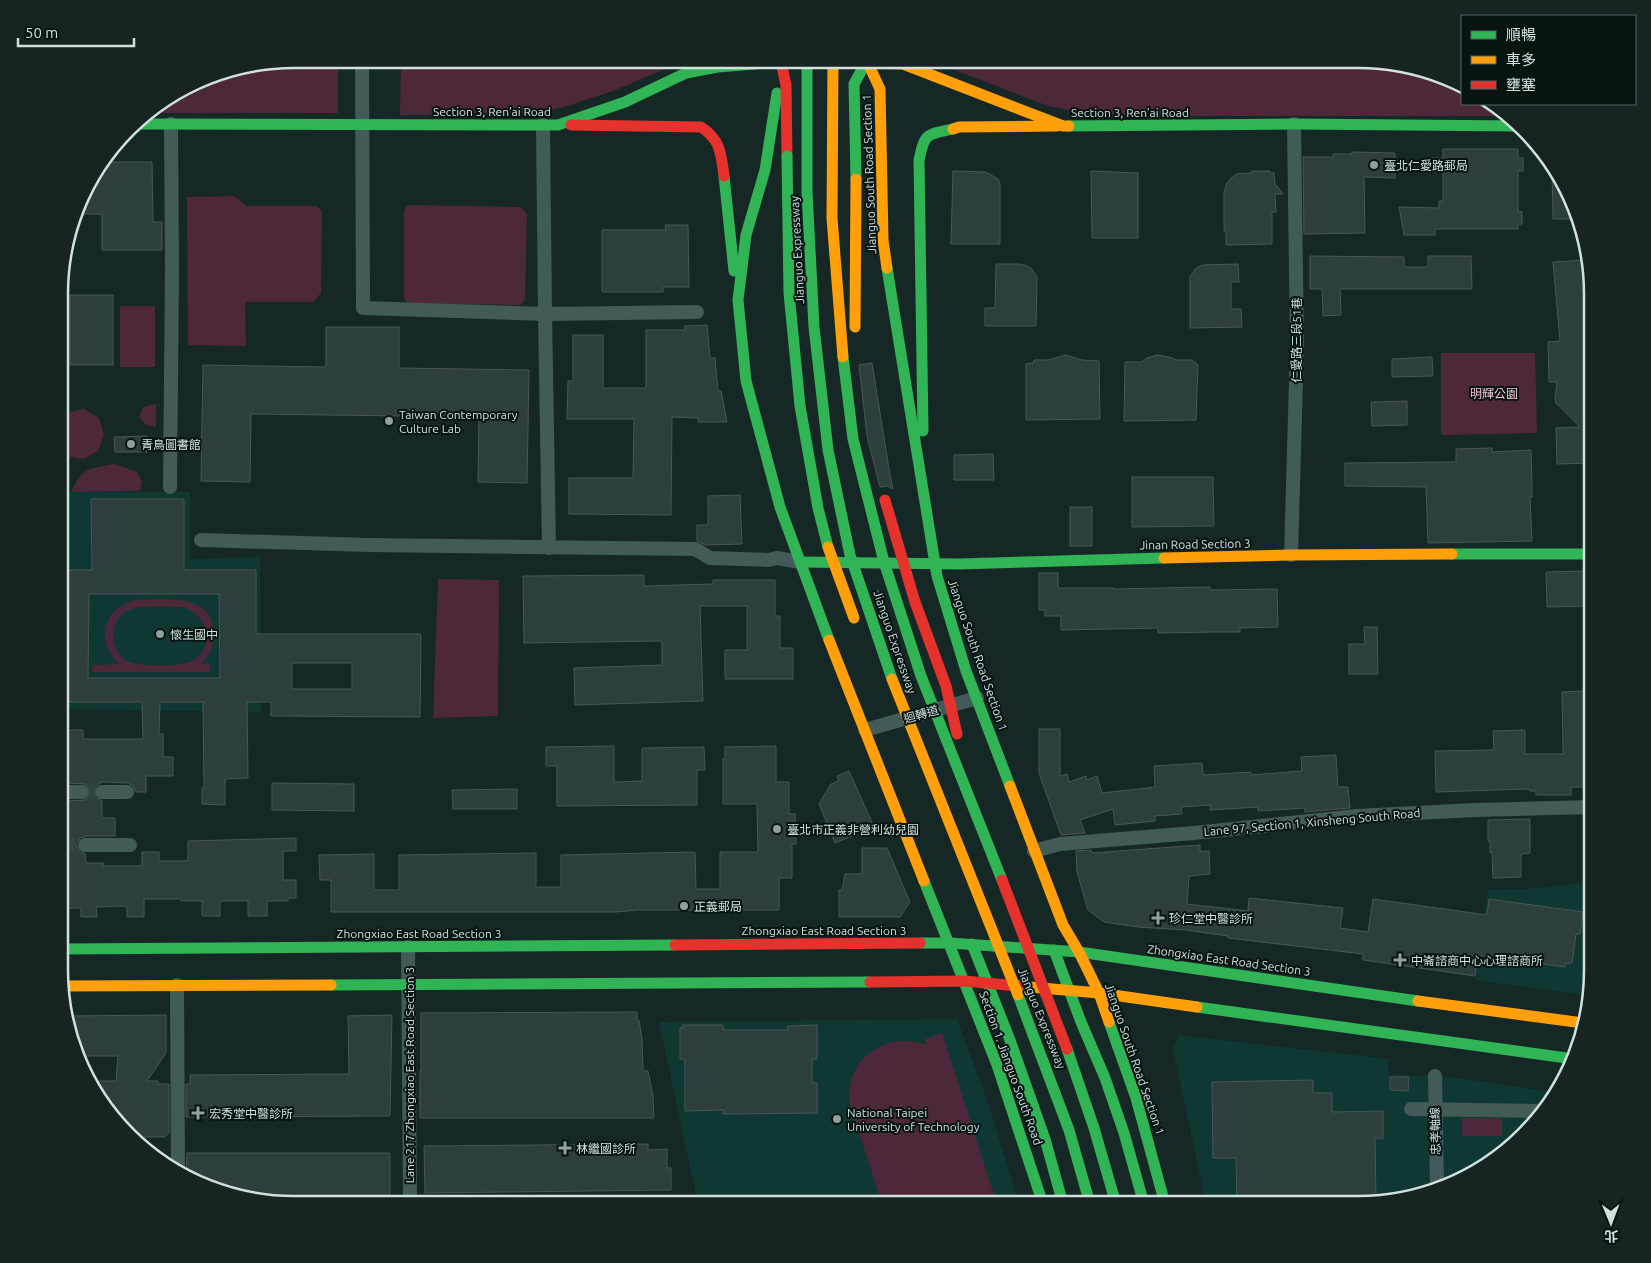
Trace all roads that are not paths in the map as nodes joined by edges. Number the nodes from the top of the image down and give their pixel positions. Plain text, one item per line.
1 (362, 68) edge
2 (713, 68) edge
3 (780, 68) edge
4 (782, 68) edge
5 (807, 68) edge
6 (833, 68) edge
7 (862, 68) edge
8 (870, 68) edge
9 (913, 68) edge
10 (361, 123) junction
11 (143, 124) edge
12 (171, 124) junction
13 (1294, 124) junction
14 (543, 125) junction
15 (558, 125) junction
16 (1064, 126) junction
17 (1510, 126) edge
18 (738, 300) junction
19 (696, 312) dead end
20 (544, 314) junction
21 (856, 339) dead end
22 (920, 465) junction
23 (170, 487) dead end
24 (883, 491) dead end
25 (201, 540) dead end
26 (549, 548) junction
27 (1584, 554) edge
28 (1292, 555) junction
29 (800, 562) junction
30 (934, 564) junction
31 (859, 633) dead end
32 (874, 658) dead end
33 (976, 698) junction
34 (907, 717) junction
35 (865, 730) junction
36 (68, 792) edge
37 (82, 792) tunnel mouth
38 (102, 792) tunnel mouth
39 (127, 792) dead end
40 (972, 802) junction
41 (1584, 807) edge
42 (85, 845) tunnel mouth
43 (130, 845) dead end
44 (1034, 851) junction
45 (950, 943) junction
46 (972, 944) junction
47 (408, 947) junction
48 (68, 949) edge
49 (1054, 950) junction
50 (1079, 952) junction
51 (965, 981) junction
52 (987, 983) junction
53 (408, 984) junction
54 (177, 985) junction
55 (68, 986) edge
56 (1068, 990) junction
57 (1099, 993) junction
58 (1577, 1022) edge
59 (1565, 1058) edge
60 (1435, 1076) dead end
61 (1411, 1109) dead end
62 (1435, 1109) junction
63 (1534, 1111) edge
64 (178, 1164) edge
65 (1436, 1181) edge
66 (410, 1196) edge
67 (1040, 1196) edge
68 (1061, 1196) edge
69 (1088, 1196) edge
70 (1114, 1196) edge
71 (1142, 1196) edge
72 (1163, 1196) edge

1 - 10 street
2 - 15 main road, Section 3, Ren’ai Road
3 - 18 main road
4 - 31 main road, bridge
5 - 34 main road, Jianguo Expressway, bridge
6 - 40 main road, Jianguo Expressway, bridge
7 - 21 main road, bridge
8 - 22 main road, Jianguo South Road Section 1
9 - 16 main road, Section 3, Ren’ai Road
10 - 12 main road, Section 3, Ren’ai Road
10 - 14 main road, Section 3, Ren’ai Road
10 - 20 street
11 - 12 main road, Section 3, Ren’ai Road
12 - 23 street
13 - 16 main road, Section 3, Ren’ai Road
13 - 17 main road, Section 3, Ren’ai Road
13 - 28 street, 仁愛路三段51巷
14 - 15 main road, Section 3, Ren’ai Road
14 - 20 street
15 - 18 main road
16 - 22 main road
18 - 29 main road
19 - 20 street
20 - 26 street
22 - 30 main road, Jianguo South Road Section 1
24 - 40 main road, bridge
25 - 26 street
26 - 29 street
27 - 28 main road, Jinan Road Section 3
28 - 30 main road, Jinan Road Section 3
29 - 30 main road, Jinan Road Section 3
29 - 35 main road
30 - 33 main road, Jianguo South Road Section 1
32 - 34 main road, bridge
33 - 35 street, 迴轉道
33 - 44 main road, Jianguo South Road Section 1
34 - 69 main road, Jianguo Expressway, bridge
35 - 45 main road
36 - 37 street
38 - 39 street
40 - 70 main road, Jianguo Expressway, bridge
41 - 44 street, Lane 97, Section 1, Xinsheng South Road
42 - 43 street
44 - 50 main road, Jianguo South Road Section 1
45 - 46 main road, Zhongxiao East Road Section 3
45 - 47 main road, Zhongxiao East Road Section 3
45 - 51 main road, Section 1. Jianguo South Road
46 - 49 main road, Zhongxiao East Road Section 3
46 - 52 main road
47 - 48 main road, Zhongxiao East Road Section 3
47 - 53 street, Lane 217 Zhongxiao East Road Section 3
49 - 50 main road, Zhongxiao East Road Section 3
49 - 56 main road
50 - 57 main road, Jianguo South Road Section 1
50 - 58 main road, Zhongxiao East Road Section 3
51 - 52 main road
51 - 53 main road
51 - 67 main road, Section 1. Jianguo South Road
52 - 56 main road
52 - 68 main road
53 - 54 main road
53 - 66 street, Lane 217 Zhongxiao East Road Section 3
54 - 55 main road
54 - 64 street
56 - 57 main road
56 - 71 main road
57 - 59 main road
57 - 72 main road, Jianguo South Road Section 1
60 - 62 street, 忠孝軸線
61 - 62 street
62 - 63 street
62 - 65 street, 忠孝軸線

